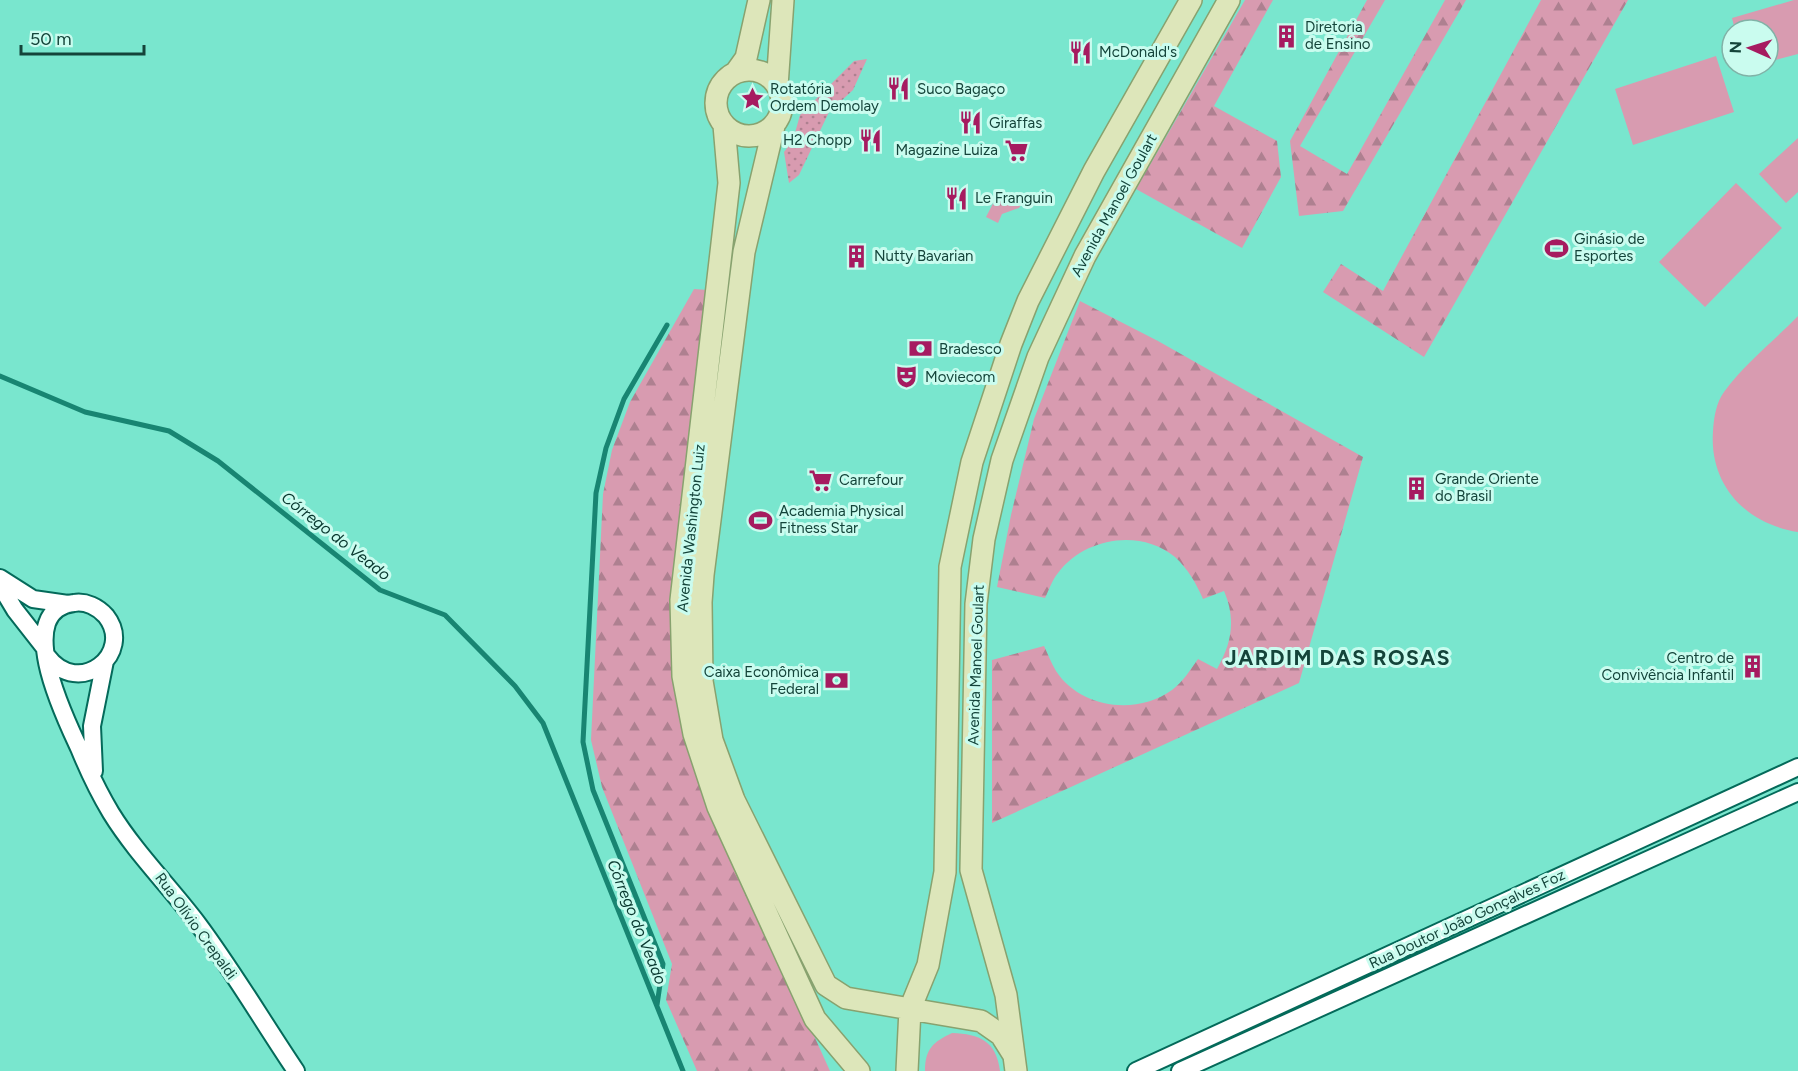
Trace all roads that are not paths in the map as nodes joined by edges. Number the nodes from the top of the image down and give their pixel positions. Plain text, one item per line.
1 (759, 0) edge
2 (783, 0) edge
3 (1191, 0) edge
4 (1229, 0) edge
5 (736, 72) junction
6 (777, 86) junction
7 (724, 125) junction
8 (774, 126) junction
9 (697, 543) junction
10 (694, 575) junction
11 (0, 578) edge
12 (0, 585) edge
13 (69, 604) junction
14 (45, 651) junction
15 (105, 661) junction
16 (1798, 767) edge
17 (95, 781) junction
18 (1798, 792) edge
19 (910, 1009) junction
20 (815, 1019) junction
21 (1015, 1064) edge
22 (296, 1071) edge
23 (837, 1071) edge
24 (859, 1071) edge
25 (907, 1071) edge
26 (1136, 1071) edge
27 (1180, 1071) edge

1 - 5 main road
2 - 6 main road
3 - 19 main road, Avenida Manoel Goulart
4 - 21 main road, Avenida Manoel Goulart
5 - 6 main road
5 - 7 main road
6 - 8 main road
7 - 8 main road
7 - 9 main road, Avenida Washington Luiz
8 - 9 main road, Avenida Washington Luiz
9 - 10 main road, Avenida Washington Luiz
10 - 19 main road, Avenida Washington Luiz
10 - 20 main road, Avenida Washington Luiz
11 - 13 street
12 - 14 street, Rua Olívio Crepaldi
13 - 14 street
13 - 15 street
14 - 15 street
14 - 17 street, Rua Olívio Crepaldi
15 - 17 street, Rua Olívio Crepaldi
16 - 26 street, Rua Doutor João Gonçalves Foz
17 - 22 street, Rua Olívio Crepaldi
18 - 27 street, Rua Doutor João Gonçalves Foz
19 - 21 main road, Avenida Washington Luiz
19 - 25 main road, Avenida Manoel Goulart
20 - 23 main road
20 - 24 main road, Avenida Washington Luiz

